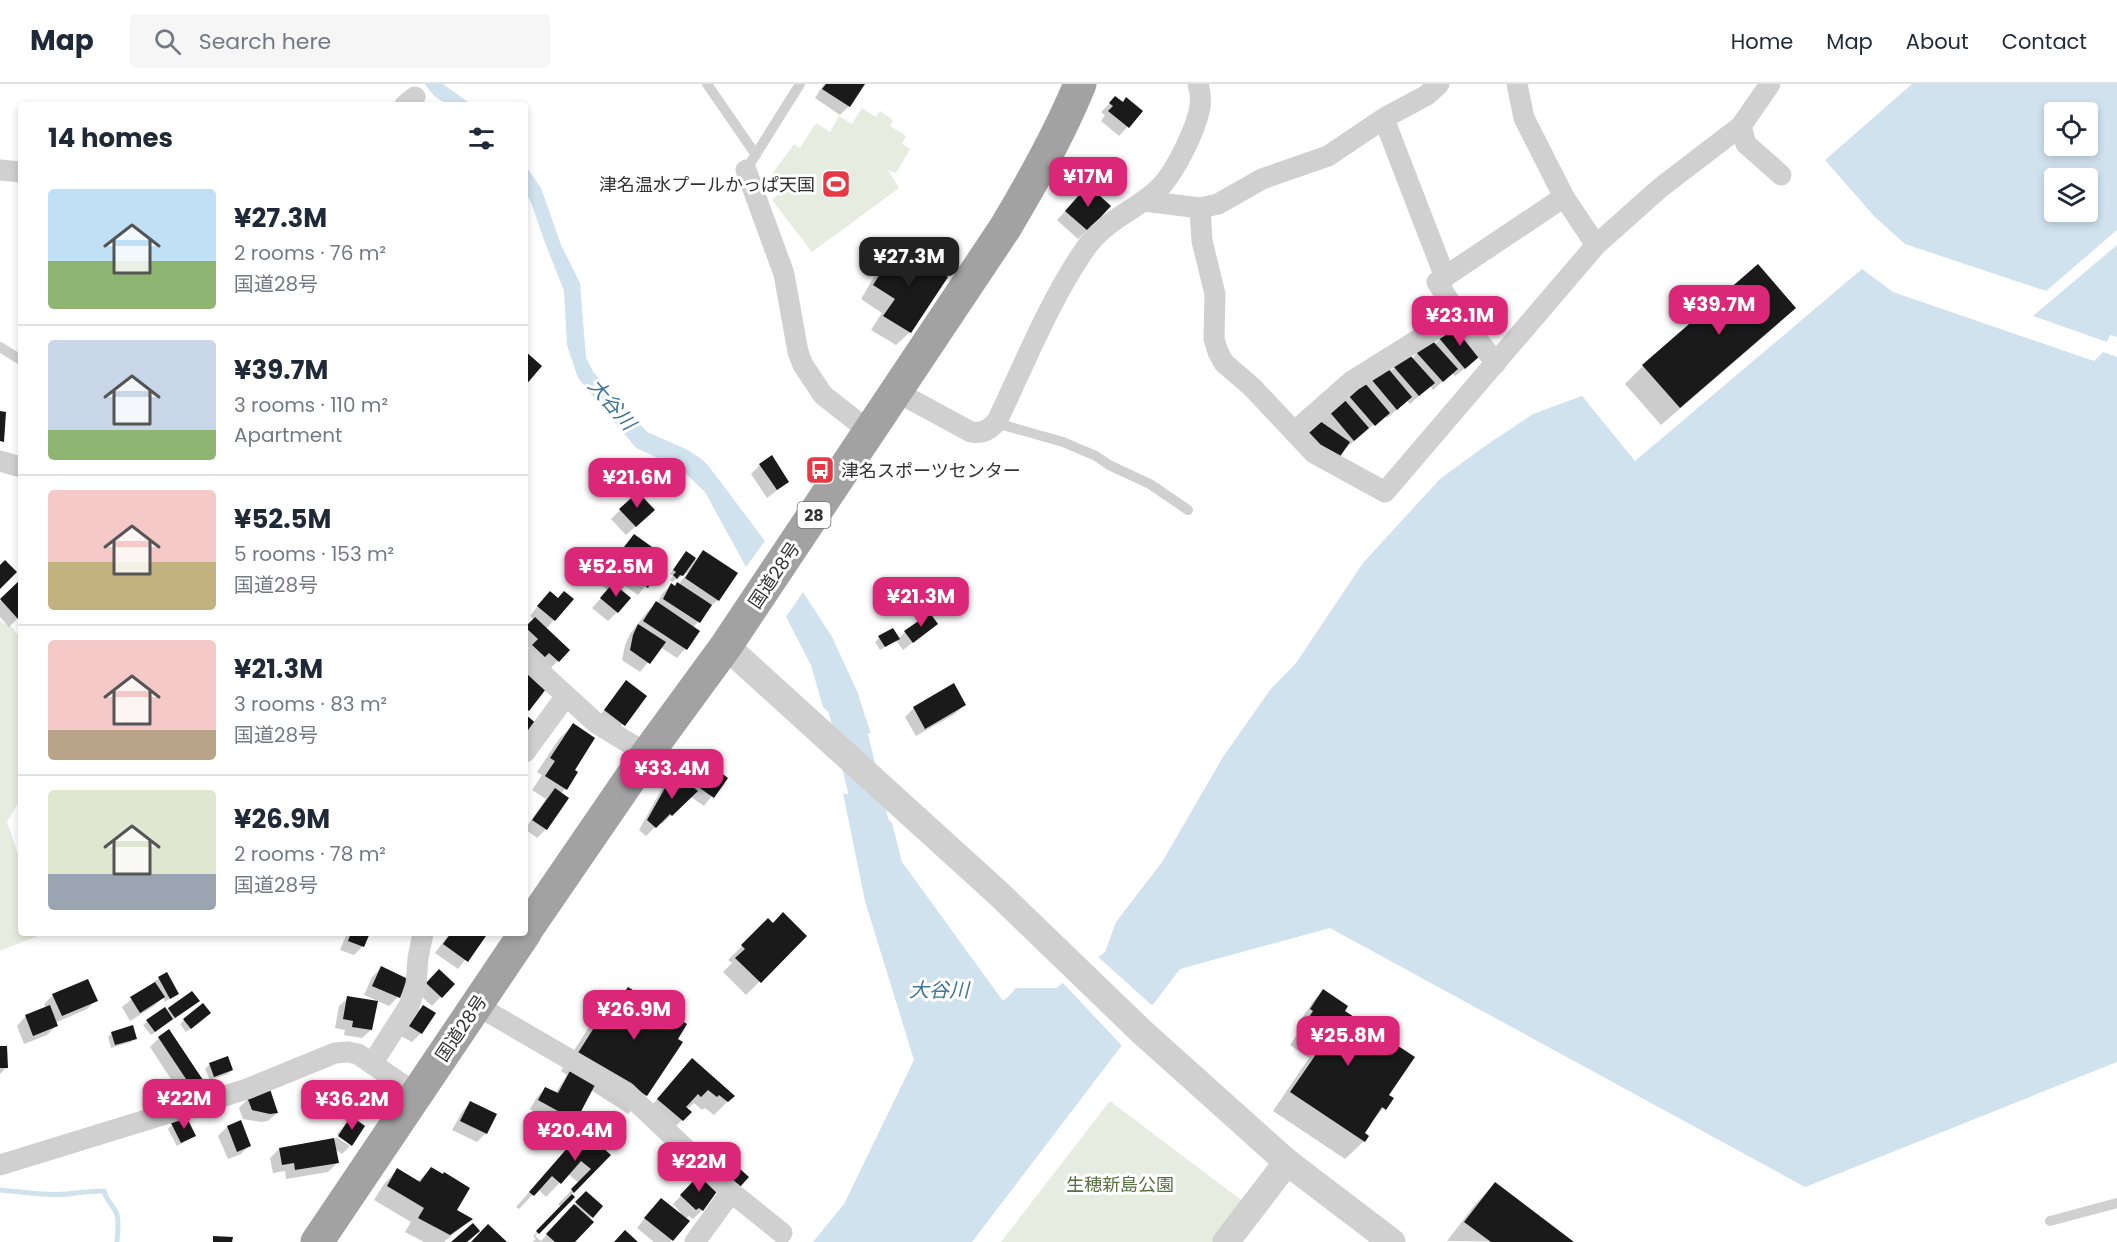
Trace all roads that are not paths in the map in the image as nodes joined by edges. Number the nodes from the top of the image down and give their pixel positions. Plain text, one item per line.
1 (707, 84) edge
2 (800, 84) edge
3 (1080, 84) edge
4 (1198, 84) edge
5 (1439, 84) edge
6 (1517, 84) edge
7 (1760, 89) edge
8 (1384, 119) junction
9 (1741, 126) junction
10 (751, 163) junction
11 (0, 170) edge
12 (18, 172) edge
13 (1781, 175) dead end
14 (1564, 197) junction
15 (1144, 201) junction
16 (1200, 208) junction
17 (1596, 245) junction
18 (1445, 277) junction
19 (1458, 315) junction
20 (0, 347) edge
21 (18, 358) edge
22 (1496, 363) junction
23 (897, 392) junction
24 (996, 423) junction
25 (870, 432) junction
26 (1294, 432) junction
27 (0, 461) edge
28 (18, 466) edge
29 (1188, 510) dead end
30 (726, 646) junction
31 (528, 661) edge
32 (566, 696) junction
33 (528, 748) edge
34 (647, 754) junction
35 (528, 921) edge
36 (423, 936) edge
37 (519, 936) edge
38 (476, 1005) junction
39 (372, 1064) junction
40 (416, 1094) junction
41 (1287, 1162) junction
42 (0, 1165) edge
43 (731, 1192) junction
44 (2117, 1203) edge
45 (2050, 1221) dead end
46 (782, 1233) dead end
47 (317, 1242) edge
48 (695, 1242) edge
49 (1226, 1242) edge
50 (1392, 1242) edge

1 - 10 lane
2 - 10 lane
3 - 23 highway, 国道28号 / 28
4 - 15 street
5 - 8 street
6 - 14 street
7 - 9 street
8 - 16 street
8 - 18 street
9 - 13 street
9 - 17 street
10 - 25 street
11 - 12 street
14 - 17 street
14 - 18 street
15 - 16 street
15 - 24 street
16 - 26 street
17 - 22 street
18 - 19 street
19 - 22 street
19 - 26 street
20 - 21 lane
22 - 26 street
23 - 24 street
23 - 25 highway, 国道28号 / 28
24 - 29 lane
25 - 30 highway, 国道28号 / 28
27 - 28 street
30 - 34 highway, 国道28号 / 28
30 - 41 street
31 - 32 street
32 - 33 street
32 - 34 street
34 - 35 highway, 国道28号 / 28
36 - 39 street
37 - 38 highway, 国道28号 / 28
38 - 40 highway, 国道28号 / 28
38 - 43 street
39 - 40 street
39 - 42 street
40 - 47 highway, 国道28号 / 28
41 - 49 street
41 - 50 street
43 - 46 street
43 - 48 street
44 - 45 lane

